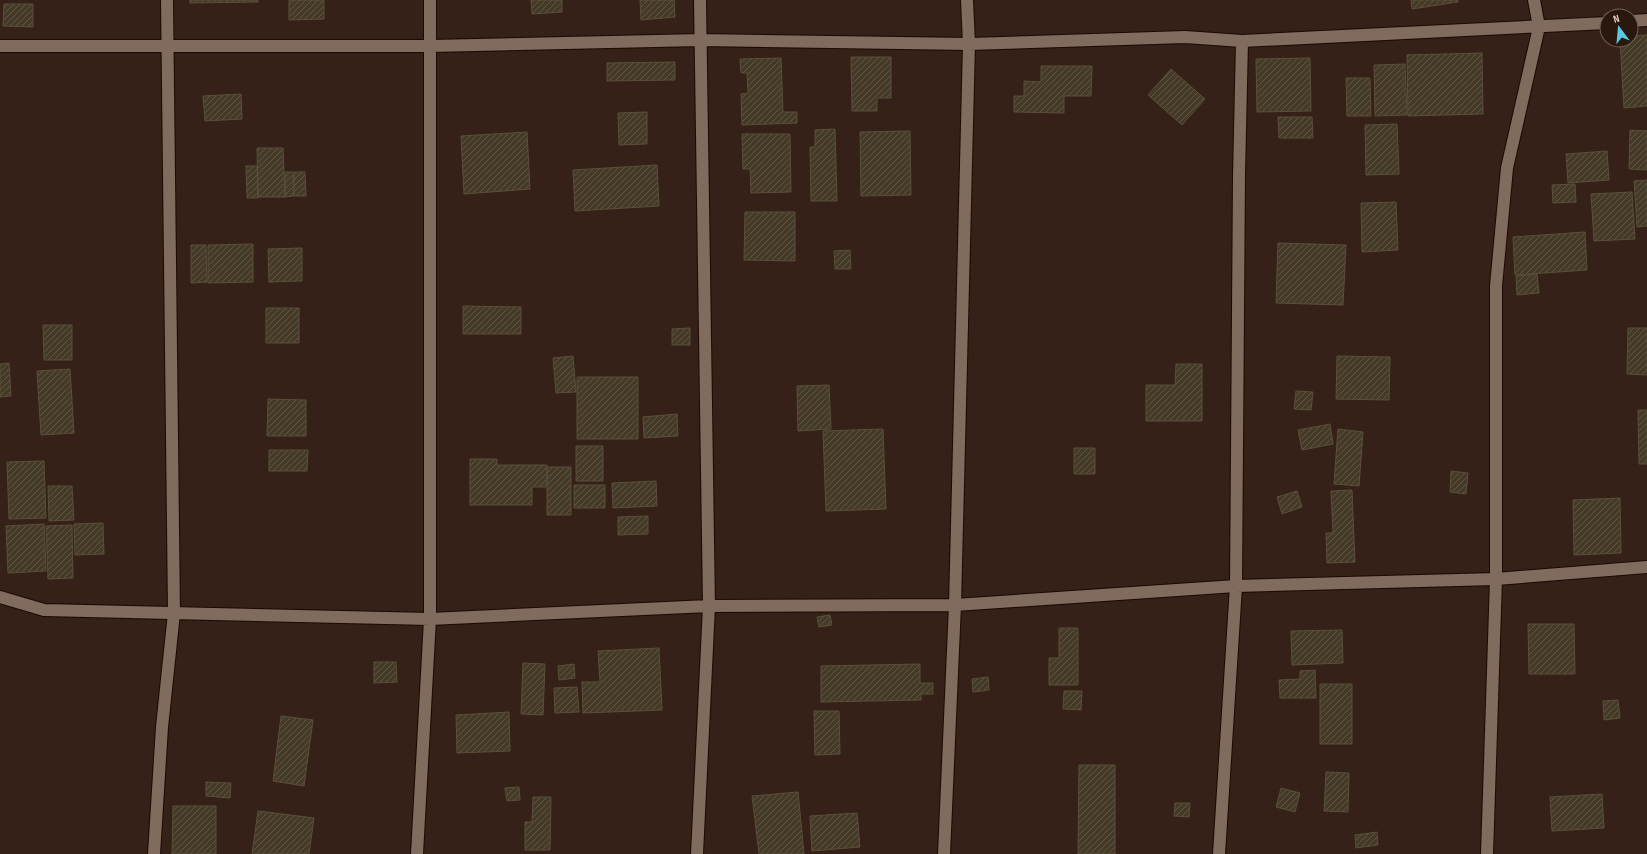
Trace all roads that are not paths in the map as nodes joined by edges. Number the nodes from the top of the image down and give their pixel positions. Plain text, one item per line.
1 (167, 0) edge
2 (430, 0) edge
3 (700, 0) edge
4 (967, 0) edge
5 (1534, 0) edge
6 (1599, 23) edge
7 (1539, 27) junction
8 (701, 40) junction
9 (1242, 41) junction
10 (969, 44) junction
11 (0, 46) edge
12 (168, 46) junction
13 (431, 46) junction
14 (1647, 567) edge
15 (1496, 579) junction
16 (1236, 586) junction
17 (0, 597) edge
18 (955, 605) junction
19 (709, 606) junction
20 (174, 613) junction
21 (430, 619) junction
22 (154, 854) edge
23 (416, 854) edge
24 (697, 854) edge
25 (944, 854) edge
26 (1219, 854) edge
27 (1487, 854) edge

1 - 12 street
2 - 13 street
3 - 8 street
4 - 10 street
5 - 7 street
6 - 7 street
7 - 9 street
7 - 15 street
8 - 10 street
8 - 13 street
8 - 19 street
9 - 10 street
9 - 16 street
10 - 18 street
11 - 12 street
12 - 13 street
12 - 20 street
13 - 21 street
14 - 15 street
15 - 16 street
15 - 27 street
16 - 18 street
16 - 26 street
17 - 20 street
18 - 19 street
18 - 25 street
19 - 21 street
19 - 24 street
20 - 21 street
20 - 22 street
21 - 23 street

